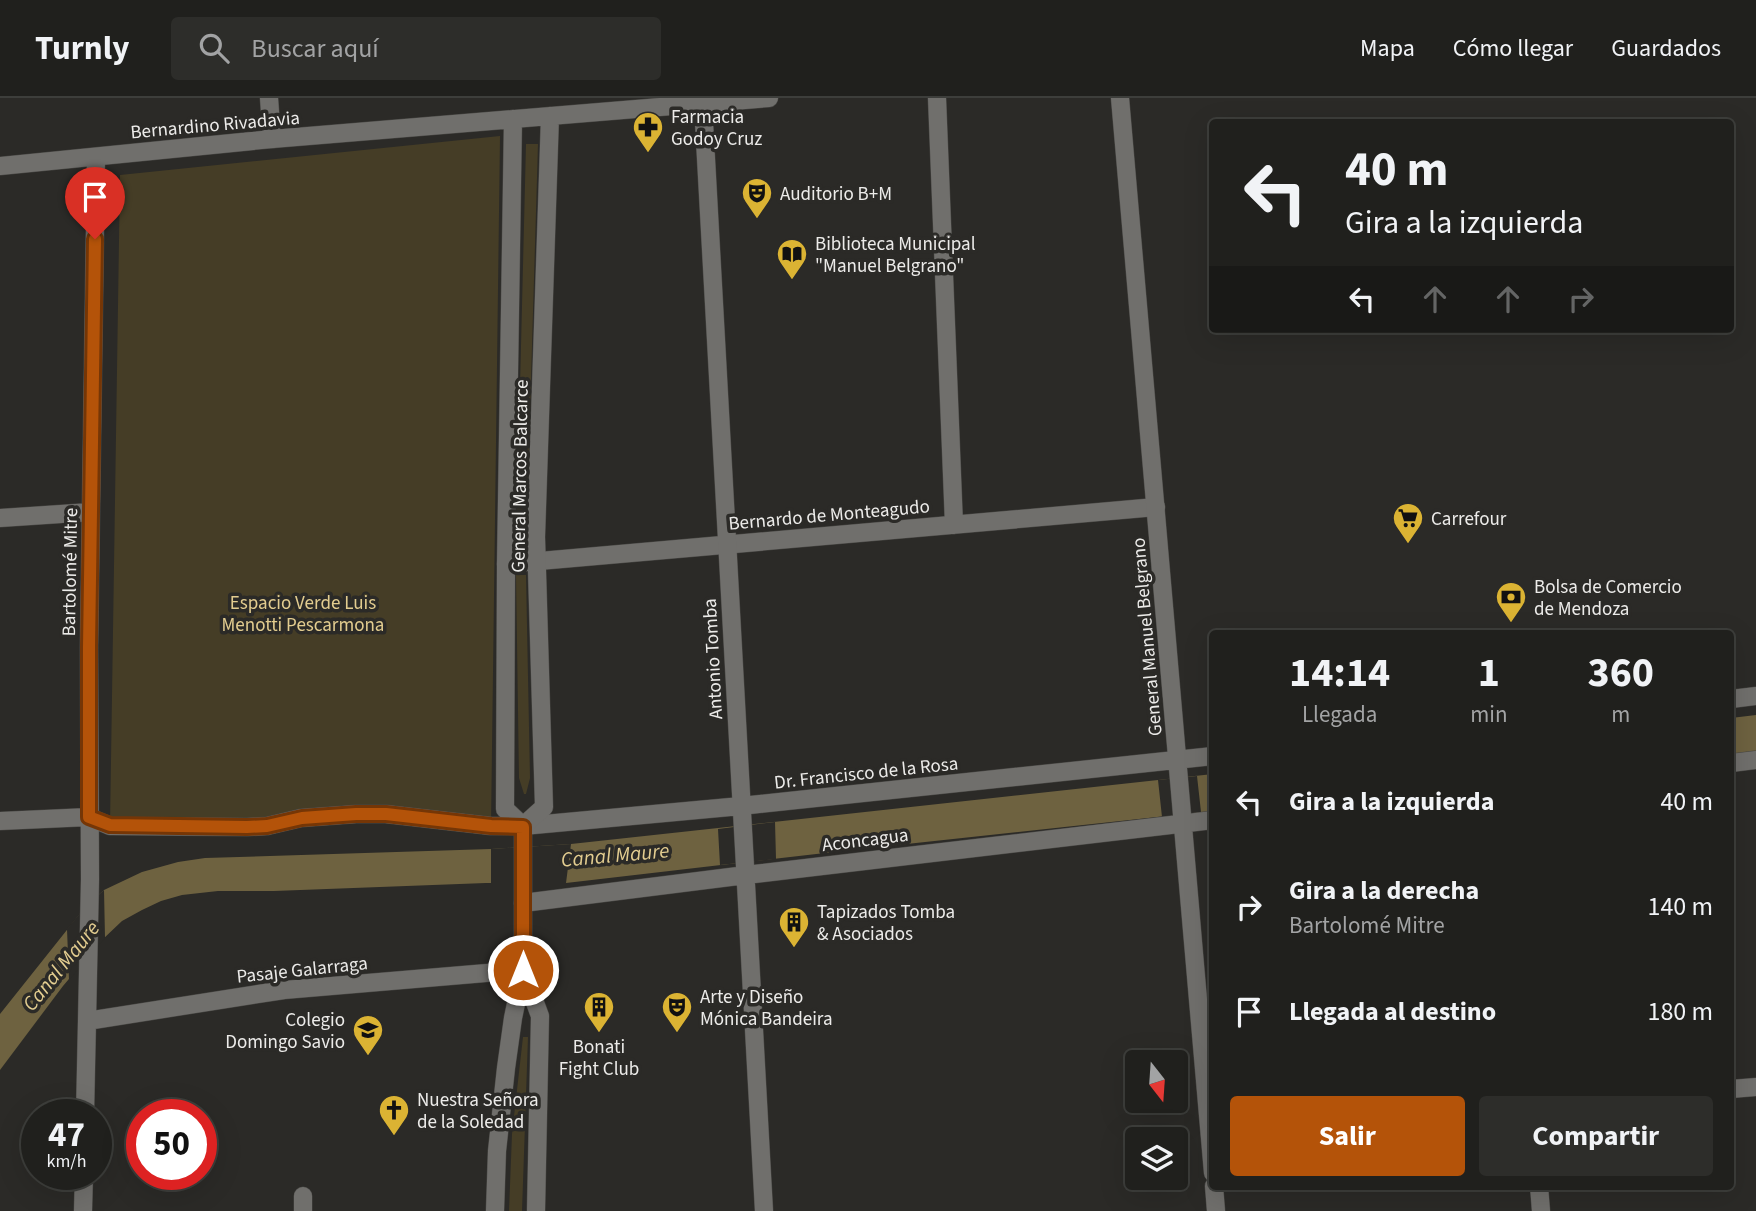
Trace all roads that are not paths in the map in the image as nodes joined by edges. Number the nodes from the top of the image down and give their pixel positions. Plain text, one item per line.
1 (269, 98) edge
2 (769, 98) edge
3 (937, 98) edge
4 (1120, 98) edge
5 (703, 101) edge
6 (551, 116) junction
7 (513, 119) junction
8 (271, 139) junction
9 (96, 157) junction
10 (0, 166) edge
11 (1156, 507) junction
12 (91, 512) junction
13 (0, 518) edge
14 (954, 525) junction
15 (727, 544) junction
16 (538, 562) junction
17 (506, 564) junction
18 (1756, 696) edge
19 (1734, 699) edge
20 (1209, 756) edge
21 (1178, 760) junction
22 (1756, 760) edge
23 (1734, 763) edge
24 (741, 806) junction
25 (89, 817) junction
26 (1182, 819) junction
27 (1209, 820) edge
28 (0, 821) edge
29 (523, 827) junction
30 (745, 868) junction
31 (523, 902) junction
32 (523, 970) junction
33 (86, 1021) junction
34 (1756, 1087) edge
35 (1734, 1089) edge
36 (85, 1099) edge
37 (1209, 1109) edge
38 (84, 1190) edge
39 (1214, 1190) edge
40 (1539, 1190) edge
41 (83, 1211) edge
42 (495, 1211) edge
43 (536, 1211) edge
44 (764, 1211) edge
45 (1216, 1211) edge
46 (1541, 1211) edge

1 - 8 street
2 - 5 street, Bernardino Rivadavia
3 - 14 street
4 - 11 street, General Manuel Belgrano
5 - 6 street, Bernardino Rivadavia
5 - 15 street, Antonio Tomba
6 - 7 street, Bernardino Rivadavia
6 - 16 street, General Marcos Balcarce
7 - 8 street, Bernardino Rivadavia
7 - 17 street, General Marcos Balcarce
8 - 9 street, Bernardino Rivadavia
9 - 10 street, Bernardino Rivadavia
9 - 12 street, Bartolomé Mitre
11 - 14 street, Bernardo de Monteagudo
11 - 21 street, General Manuel Belgrano
12 - 13 street
12 - 25 street, Bartolomé Mitre
14 - 15 street, Bernardo de Monteagudo
15 - 16 street, Bernardo de Monteagudo
15 - 24 street, Antonio Tomba
16 - 17 street, Bernardo de Monteagudo
16 - 29 street, General Marcos Balcarce
17 - 29 street, General Marcos Balcarce
18 - 19 street
20 - 21 street, Dr. Francisco de la Rosa
21 - 24 street, Dr. Francisco de la Rosa
21 - 26 street, General Manuel Belgrano
22 - 23 street
24 - 29 street, Dr. Francisco de la Rosa
24 - 30 street, Antonio Tomba
25 - 28 street, Dr. Francisco de la Rosa
25 - 29 street, Dr. Francisco de la Rosa
25 - 33 street, Bartolomé Mitre
26 - 27 street, Aconcagua
26 - 30 street, Aconcagua
26 - 37 street, General Manuel Belgrano
29 - 31 street
30 - 31 street, Aconcagua
30 - 44 street, Antonio Tomba
31 - 32 street
32 - 33 street, Pasaje Galarraga
32 - 42 street
32 - 43 street
33 - 36 street, Bartolomé Mitre
34 - 35 street
38 - 41 street
39 - 45 street
40 - 46 street

